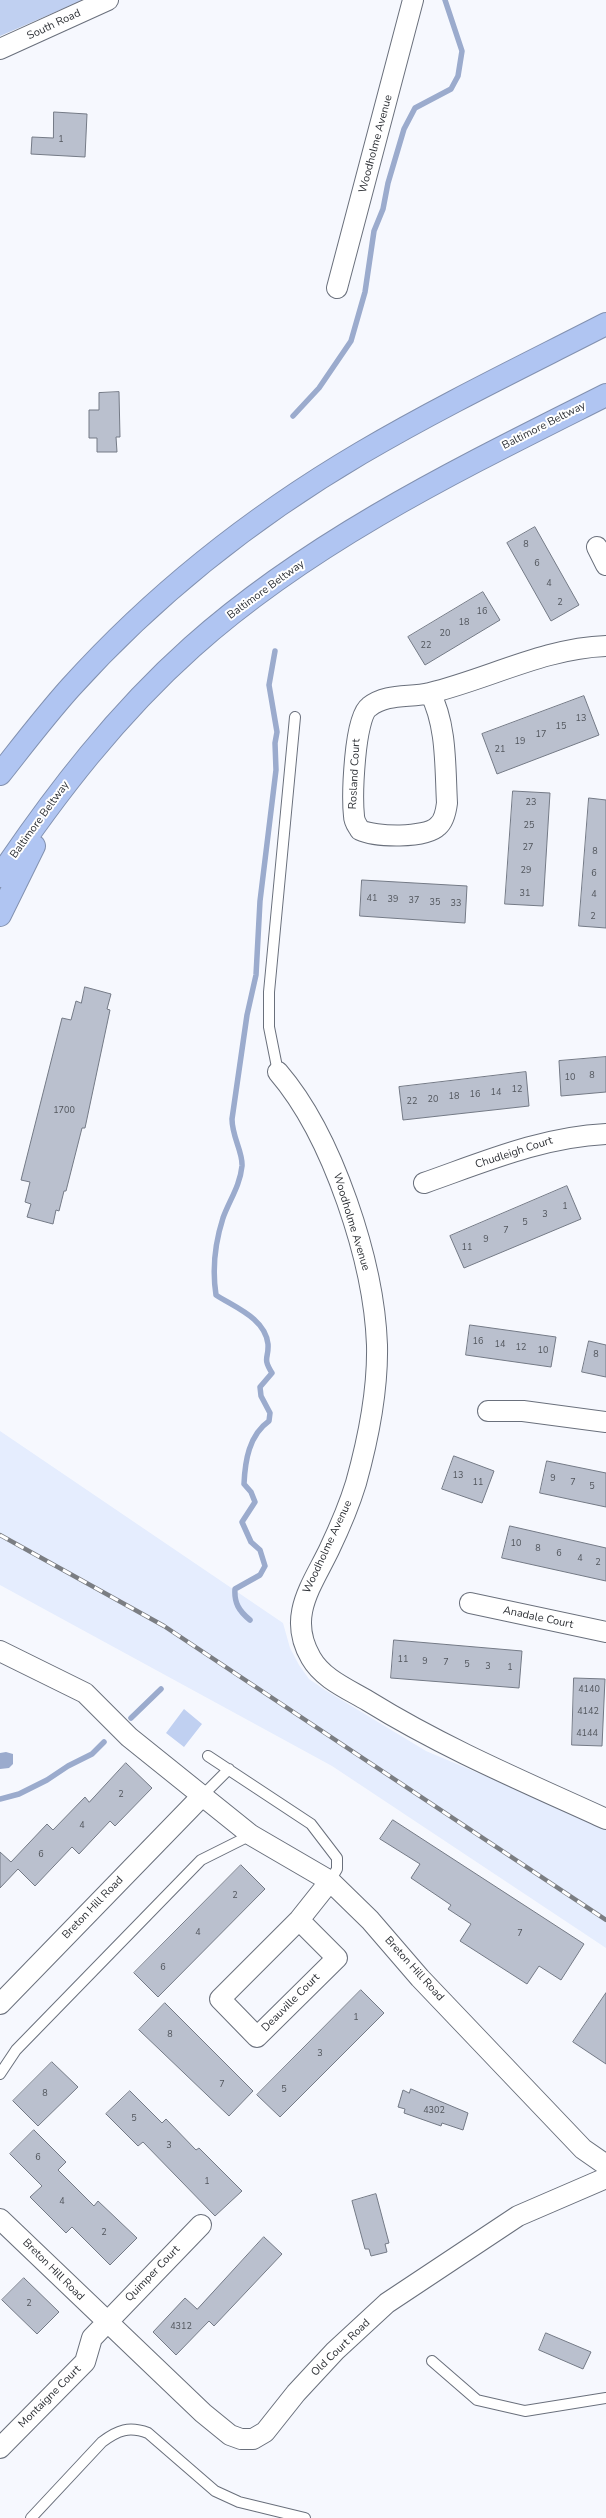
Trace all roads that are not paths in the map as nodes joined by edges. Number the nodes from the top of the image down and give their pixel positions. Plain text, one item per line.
1 (108, 0) edge
2 (413, 0) edge
3 (0, 50) edge
4 (337, 288) dead end
5 (606, 324) edge
6 (606, 395) edge
7 (597, 547) dead end
8 (606, 565) edge
9 (606, 646) edge
10 (430, 693) junction
11 (295, 717) dead end
12 (0, 774) edge
13 (64, 786) junction
14 (0, 876) edge
15 (0, 915) edge
16 (278, 1072) joint
17 (606, 1134) edge
18 (424, 1183) dead end
19 (488, 1411) dead end
20 (606, 1422) edge
21 (470, 1603) dead end
22 (606, 1632) edge
23 (0, 1651) edge
24 (208, 1756) dead end
25 (229, 1769) junction
26 (203, 1795) junction
27 (606, 1819) edge
28 (251, 1835) junction
29 (330, 1881) junction
30 (299, 1920) junction
31 (0, 2004) edge
32 (0, 2074) edge
33 (606, 2165) edge
34 (606, 2178) edge
35 (1, 2216) edge
36 (201, 2225) dead end
37 (106, 2323) junction
38 (432, 2361) dead end
39 (606, 2398) edge
40 (0, 2448) edge
41 (292, 2516) edge
42 (31, 2518) edge
43 (305, 2518) edge

1 - 3 street, South Road
2 - 4 street, Woodholme Avenue
5 - 12 highway
6 - 13 highway, Baltimore Beltway
7 - 8 street
9 - 10 street, Rosland Court
10 - 10 street, Rosland Court
11 - 16 lane
13 - 14 highway, Baltimore Beltway
13 - 15 highway
16 - 27 street, Woodholme Avenue
17 - 18 street, Chudleigh Court
19 - 20 street
21 - 22 street, Anadale Court
23 - 26 street, Breton Hill Road
24 - 25 lane
25 - 26 lane
25 - 29 lane
26 - 28 street, Breton Hill Road
26 - 31 street, Breton Hill Road
28 - 29 street, Breton Hill Road
28 - 32 lane
29 - 30 street, Deauville Court
29 - 33 street, Breton Hill Road
30 - 30 street, Deauville Court
34 - 37 street, Old Court Road
35 - 37 street, Breton Hill Road
36 - 37 street, Quimper Court
37 - 40 street, Montaigne Court
38 - 39 lane
41 - 42 lane
41 - 43 lane

